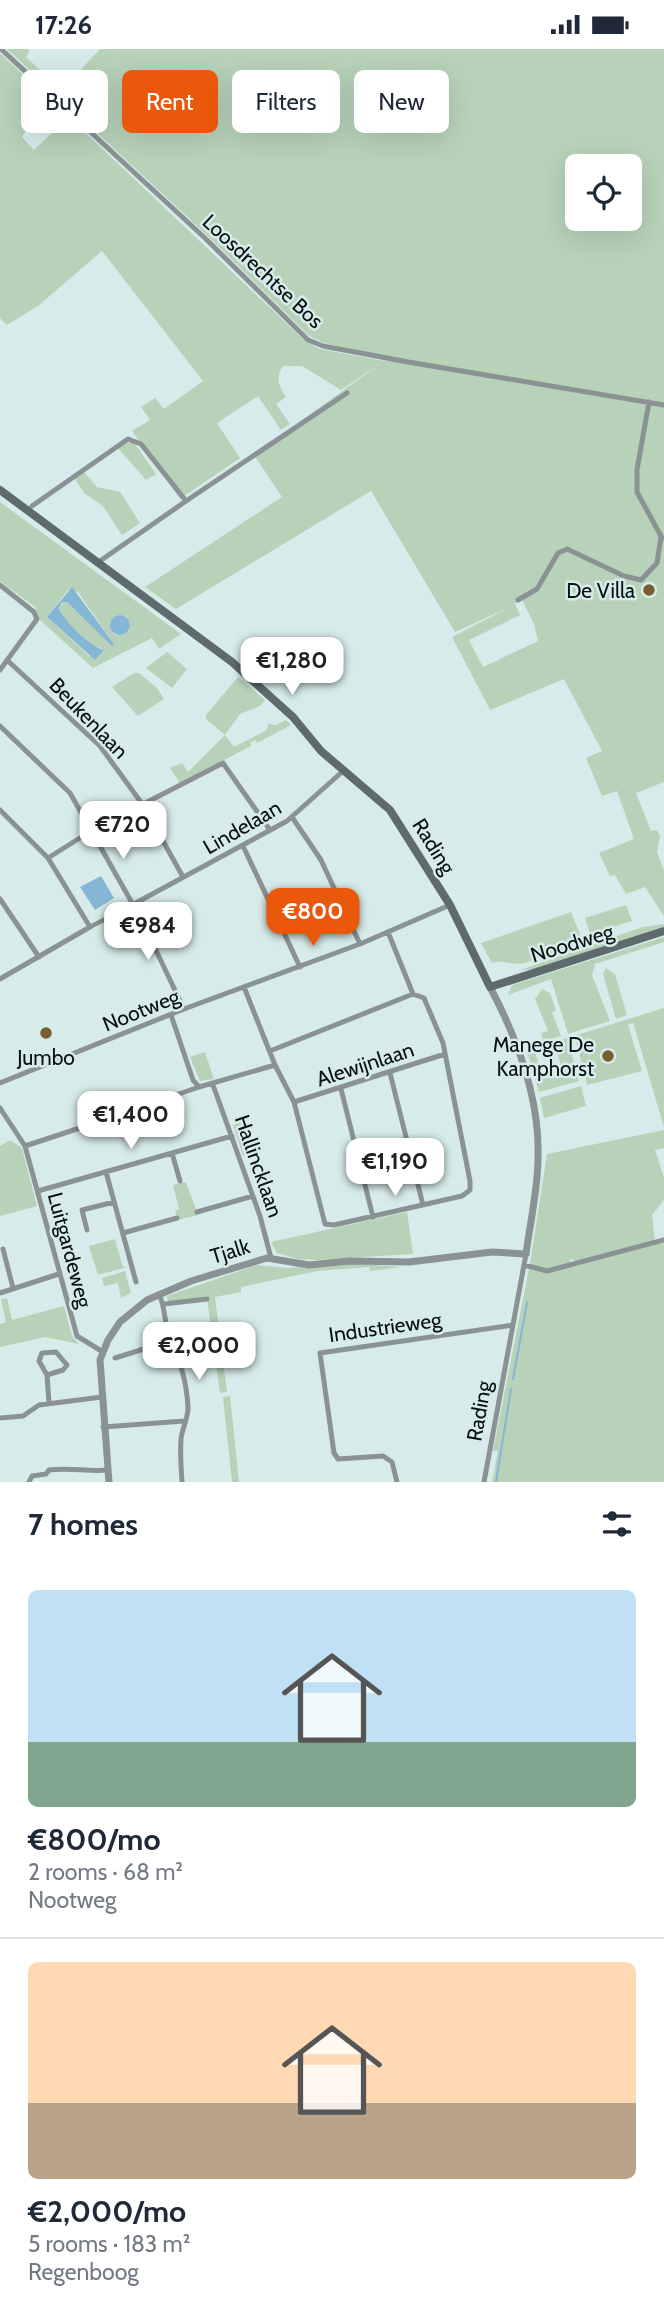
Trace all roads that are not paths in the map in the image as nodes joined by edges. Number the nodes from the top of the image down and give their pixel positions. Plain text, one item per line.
1 (1, 49) edge
2 (347, 393) dead end
3 (649, 402) junction
4 (664, 405) edge
5 (0, 490) edge
6 (186, 501) junction
7 (32, 506) dead end
8 (662, 539) edge
9 (100, 561) junction
10 (0, 585) edge
11 (518, 600) dead end
12 (7, 660) junction
13 (0, 670) edge
14 (0, 726) edge
15 (343, 771) junction
16 (143, 805) junction
17 (0, 810) edge
18 (292, 817) junction
19 (270, 830) junction
20 (91, 831) junction
21 (243, 846) junction
22 (48, 858) junction
23 (183, 877) junction
24 (0, 899) edge
25 (132, 905) junction
26 (450, 905) junction
27 (90, 927) junction
28 (664, 931) edge
29 (388, 932) junction
30 (360, 944) junction
31 (38, 957) junction
32 (300, 967) junction
33 (0, 979) edge
34 (244, 987) junction
35 (490, 987) junction
36 (413, 994) junction
37 (184, 1009) junction
38 (171, 1014) junction
39 (270, 1051) junction
40 (445, 1054) junction
41 (275, 1065) junction
42 (390, 1073) junction
43 (0, 1083) edge
44 (213, 1085) junction
45 (199, 1087) junction
46 (341, 1089) junction
47 (295, 1102) junction
48 (0, 1108) edge
49 (232, 1136) junction
50 (25, 1146) junction
51 (172, 1153) junction
52 (106, 1172) junction
53 (180, 1181) dead end
54 (38, 1191) junction
55 (253, 1196) junction
56 (114, 1202) junction
57 (423, 1205) junction
58 (197, 1212) dead end
59 (373, 1217) junction
60 (177, 1218) dead end
61 (87, 1230) dead end
62 (123, 1233) junction
63 (664, 1240) edge
64 (3, 1249) dead end
65 (526, 1254) junction
66 (271, 1258) junction
67 (524, 1265) junction
68 (59, 1274) junction
69 (136, 1282) dead end
70 (13, 1289) junction
71 (0, 1293) edge
72 (159, 1294) junction
73 (207, 1299) dead end
74 (164, 1304) junction
75 (513, 1325) junction
76 (172, 1337) junction
77 (147, 1348) junction
78 (178, 1349) junction
79 (103, 1352) junction
80 (115, 1358) dead end
81 (217, 1363) dead end
82 (180, 1366) junction
83 (47, 1375) junction
84 (102, 1397) junction
85 (49, 1403) junction
86 (0, 1418) edge
87 (184, 1421) junction
88 (103, 1427) junction
89 (108, 1470) junction
90 (29, 1482) edge
91 (109, 1482) edge
92 (182, 1482) edge
93 (397, 1482) edge
94 (484, 1482) edge

1 - 3 street, Loosdrechtse Bos
2 - 6 street
3 - 4 street, Loosdrechtse Bos
3 - 8 street
5 - 9 main road, Rading
6 - 7 street
6 - 9 street
8 - 11 street
9 - 15 main road, Rading
10 - 12 street
12 - 13 street
12 - 16 street, Beukenlaan
14 - 20 street
15 - 18 street, Lindelaan
15 - 26 main road, Rading
16 - 19 street
16 - 20 street
16 - 23 street, Beukenlaan
17 - 22 street
18 - 19 street, Lindelaan
18 - 30 street
19 - 21 street, Lindelaan
20 - 22 street
20 - 25 street
21 - 23 street, Lindelaan
21 - 32 street
22 - 27 street
23 - 25 street, Lindelaan
24 - 31 street
25 - 27 street, Lindelaan
25 - 37 street
26 - 29 street, Nootweg
26 - 35 main road, Rading
27 - 31 street, Lindelaan
28 - 35 main road, Noodweg
29 - 30 street, Nootweg
29 - 36 street
30 - 32 street, Nootweg
31 - 33 street, Lindelaan
32 - 34 street, Nootweg
34 - 37 street, Nootweg
34 - 39 street
35 - 65 street, Rading
36 - 39 street
36 - 40 street
37 - 38 street, Nootweg
38 - 43 street, Nootweg
38 - 45 street
39 - 41 street
40 - 42 street, Alewijnlaan
40 - 57 street
41 - 44 street
41 - 47 street
42 - 46 street, Alewijnlaan
42 - 57 street
44 - 45 street
44 - 49 street, Hallincklaan
45 - 50 street
46 - 47 street, Alewijnlaan
46 - 59 street
47 - 59 street
48 - 50 street, Luitgardeweg
49 - 51 street
49 - 55 street, Hallincklaan
50 - 54 street, Luitgardeweg
51 - 52 street
51 - 53 street
52 - 54 street
52 - 56 street
54 - 68 street, Luitgardeweg
55 - 58 street
55 - 66 street, Hallincklaan
56 - 61 street
56 - 62 street
57 - 59 street
60 - 62 street
62 - 69 street
63 - 67 street
64 - 70 street
65 - 66 street, Tjalk
65 - 67 street, Rading
66 - 72 street, Tjalk
67 - 75 street, Rading
68 - 70 street
68 - 79 street, Luitgardeweg
70 - 71 street
72 - 74 street
72 - 79 street, Tjalk
73 - 74 street
74 - 76 street
75 - 93 street, Industrieweg
75 - 94 street, Rading
76 - 77 street
76 - 78 street
77 - 78 street
77 - 80 street
78 - 82 street
79 - 84 street, Tjalk
81 - 82 street
82 - 87 street
83 - 83 street
83 - 85 street
84 - 85 street
84 - 88 street, Tjalk
85 - 86 street
87 - 88 street
87 - 92 street
88 - 89 street, Tjalk
89 - 90 street
89 - 91 street, Tjalk

